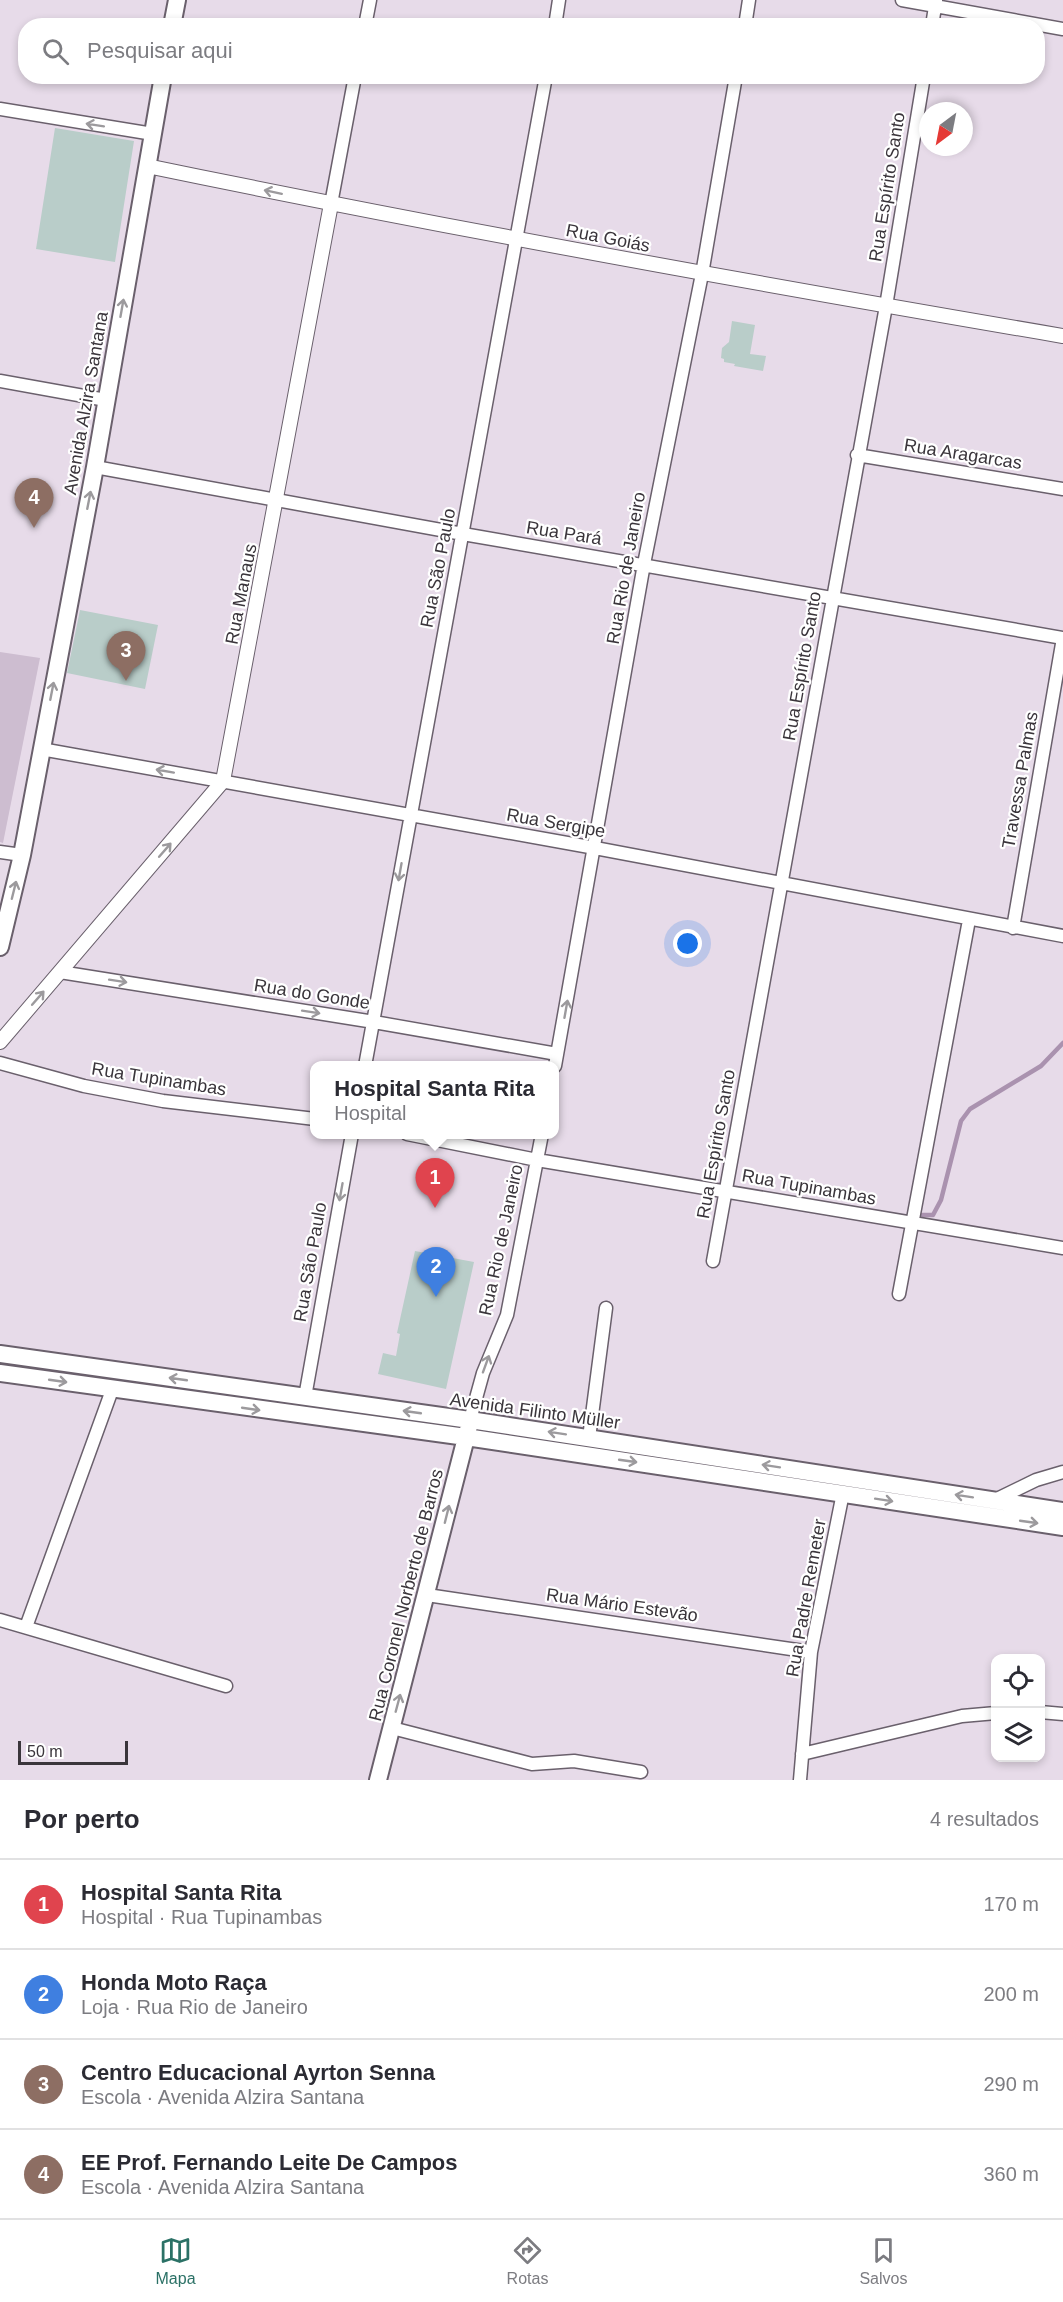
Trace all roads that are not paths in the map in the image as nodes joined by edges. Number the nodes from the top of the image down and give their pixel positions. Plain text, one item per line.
1 (177, 0) edge
2 (370, 0) edge
3 (559, 0) edge
4 (749, 0) edge
5 (902, 0) edge
6 (936, 3) edge
7 (174, 18) edge
8 (367, 18) edge
9 (556, 18) edge
10 (746, 18) edge
11 (933, 18) edge
12 (1007, 18) edge
13 (1045, 26) edge
14 (1063, 30) edge
15 (162, 84) edge
16 (354, 84) edge
17 (545, 84) edge
18 (735, 84) edge
19 (923, 84) edge
20 (0, 109) edge
21 (153, 134) junction
22 (147, 166) junction
23 (331, 204) junction
24 (517, 238) junction
25 (702, 274) junction
26 (886, 306) junction
27 (1063, 336) edge
28 (0, 381) edge
29 (106, 400) junction
30 (857, 455) junction
31 (95, 467) junction
32 (1063, 489) edge
33 (277, 500) junction
34 (463, 534) junction
35 (644, 564) junction
36 (833, 597) junction
37 (1063, 638) edge
38 (41, 749) junction
39 (223, 781) junction
40 (410, 814) junction
41 (595, 848) junction
42 (0, 852) edge
43 (22, 855) junction
44 (781, 883) junction
45 (969, 920) junction
46 (1013, 928) junction
47 (1063, 936) edge
48 (0, 947) edge
49 (60, 972) junction
50 (374, 1022) junction
51 (0, 1042) edge
52 (556, 1060) edge
53 (366, 1061) edge
54 (0, 1063) edge
55 (310, 1118) edge
56 (351, 1139) edge
57 (432, 1139) edge
58 (541, 1139) edge
59 (537, 1160) junction
60 (725, 1191) junction
61 (913, 1222) junction
62 (1063, 1248) edge
63 (713, 1261) dead end
64 (899, 1294) dead end
65 (606, 1308) dead end
66 (0, 1354) edge
67 (0, 1373) edge
68 (112, 1390) junction
69 (304, 1396) junction
70 (470, 1420) junction
71 (466, 1437) junction
72 (589, 1438) junction
73 (1063, 1472) edge
74 (843, 1493) junction
75 (994, 1501) junction
76 (1063, 1511) edge
77 (1063, 1527) edge
78 (427, 1595) junction
79 (0, 1620) edge
80 (26, 1626) junction
81 (811, 1652) junction
82 (225, 1686) dead end
83 (1045, 1712) edge
84 (991, 1713) edge
85 (1063, 1714) edge
86 (392, 1728) junction
87 (802, 1754) junction
88 (640, 1772) dead end
89 (378, 1780) edge
90 (800, 1780) edge

1 - 7 main road
2 - 8 street
3 - 9 street
4 - 10 street
5 - 6 street
6 - 11 street
6 - 12 street
13 - 14 street
15 - 21 main road, Avenida Alzira Santana
16 - 23 street, Rua Manaus
17 - 24 street, Rua São Paulo
18 - 25 street, Rua Rio de Janeiro
19 - 26 street, Rua Espírito Santo
21 -> 20 street
21 - 22 main road, Avenida Alzira Santana
23 -> 22 street, Rua Goiás
29 -> 22 main road, Avenida Alzira Santana
23 - 24 street, Rua Goiás
23 - 33 street, Rua Manaus
24 - 25 street, Rua Goiás
24 - 34 street, Rua São Paulo
25 - 26 street, Rua Goiás
25 - 35 street, Rua Rio de Janeiro
26 - 27 street, Rua Goiás
26 - 30 street, Rua Espírito Santo
28 - 29 street
29 - 31 main road, Avenida Alzira Santana
30 - 32 street, Rua Aragarcas
30 - 36 street, Rua Espírito Santo
31 - 33 street, Rua Pará
38 -> 31 main road, Avenida Alzira Santana
33 - 34 street, Rua Pará
33 - 39 street, Rua Manaus
34 - 35 street, Rua Pará
34 - 40 street, Rua São Paulo
35 - 36 street, Rua Pará
35 - 41 street, Rua Rio de Janeiro
36 - 37 street, Rua Pará
36 - 44 street, Rua Espírito Santo
37 - 46 street, Travessa Palmas
39 -> 38 street, Rua Sergipe
38 - 43 main road, Avenida Alzira Santana
39 - 40 street, Rua Sergipe
49 -> 39 street, Rua Manaus
40 - 41 street, Rua Sergipe
40 -> 50 street, Rua São Paulo
41 - 44 street, Rua Sergipe
52 -> 41 street, Rua Rio de Janeiro
42 - 43 street
48 -> 43 main road, Avenida Alzira Santana
44 - 45 street, Rua Sergipe
44 - 60 street, Rua Espírito Santo
45 - 46 street, Rua Sergipe
45 - 61 street
46 - 47 street, Rua Sergipe
49 -> 50 street, Rua do Gonde
51 -> 49 street, Rua Manaus
50 - 52 street, Rua do Gonde
50 - 53 street, Rua São Paulo
54 - 55 street, Rua Tupinambas
56 -> 69 street, Rua São Paulo
57 - 59 street, Rua Tupinambas
58 - 59 street, Rua Rio de Janeiro
59 - 60 street, Rua Tupinambas
70 -> 59 street, Rua Rio de Janeiro
60 - 61 street, Rua Tupinambas
60 - 63 street, Rua Espírito Santo
61 - 62 street, Rua Tupinambas
61 - 64 street
65 - 72 street
69 -> 66 main road, Avenida Filinto Müller
67 -> 68 main road, Avenida Filinto Müller
68 -> 71 main road, Avenida Filinto Müller
68 - 80 street
70 -> 69 main road, Avenida Filinto Müller
70 - 71 main road, Rua Coronel Norberto de Barros
72 -> 70 main road, Avenida Filinto Müller
71 -> 74 main road, Avenida Filinto Müller
78 -> 71 main road, Rua Coronel Norberto de Barros
75 -> 72 main road, Avenida Filinto Müller
73 - 75 street
74 -> 77 main road, Avenida Filinto Müller
74 - 81 street, Rua Padre Remeter
75 - 76 main road, Avenida Filinto Müller
78 - 81 street, Rua Mário Estevão
86 -> 78 main road, Rua Coronel Norberto de Barros
79 - 80 street
80 - 82 street
81 - 87 street, Rua Padre Remeter
83 - 85 street
84 - 87 street
86 - 88 street
86 - 89 main road, Rua Coronel Norberto de Barros
87 - 90 street, Rua Padre Remeter

